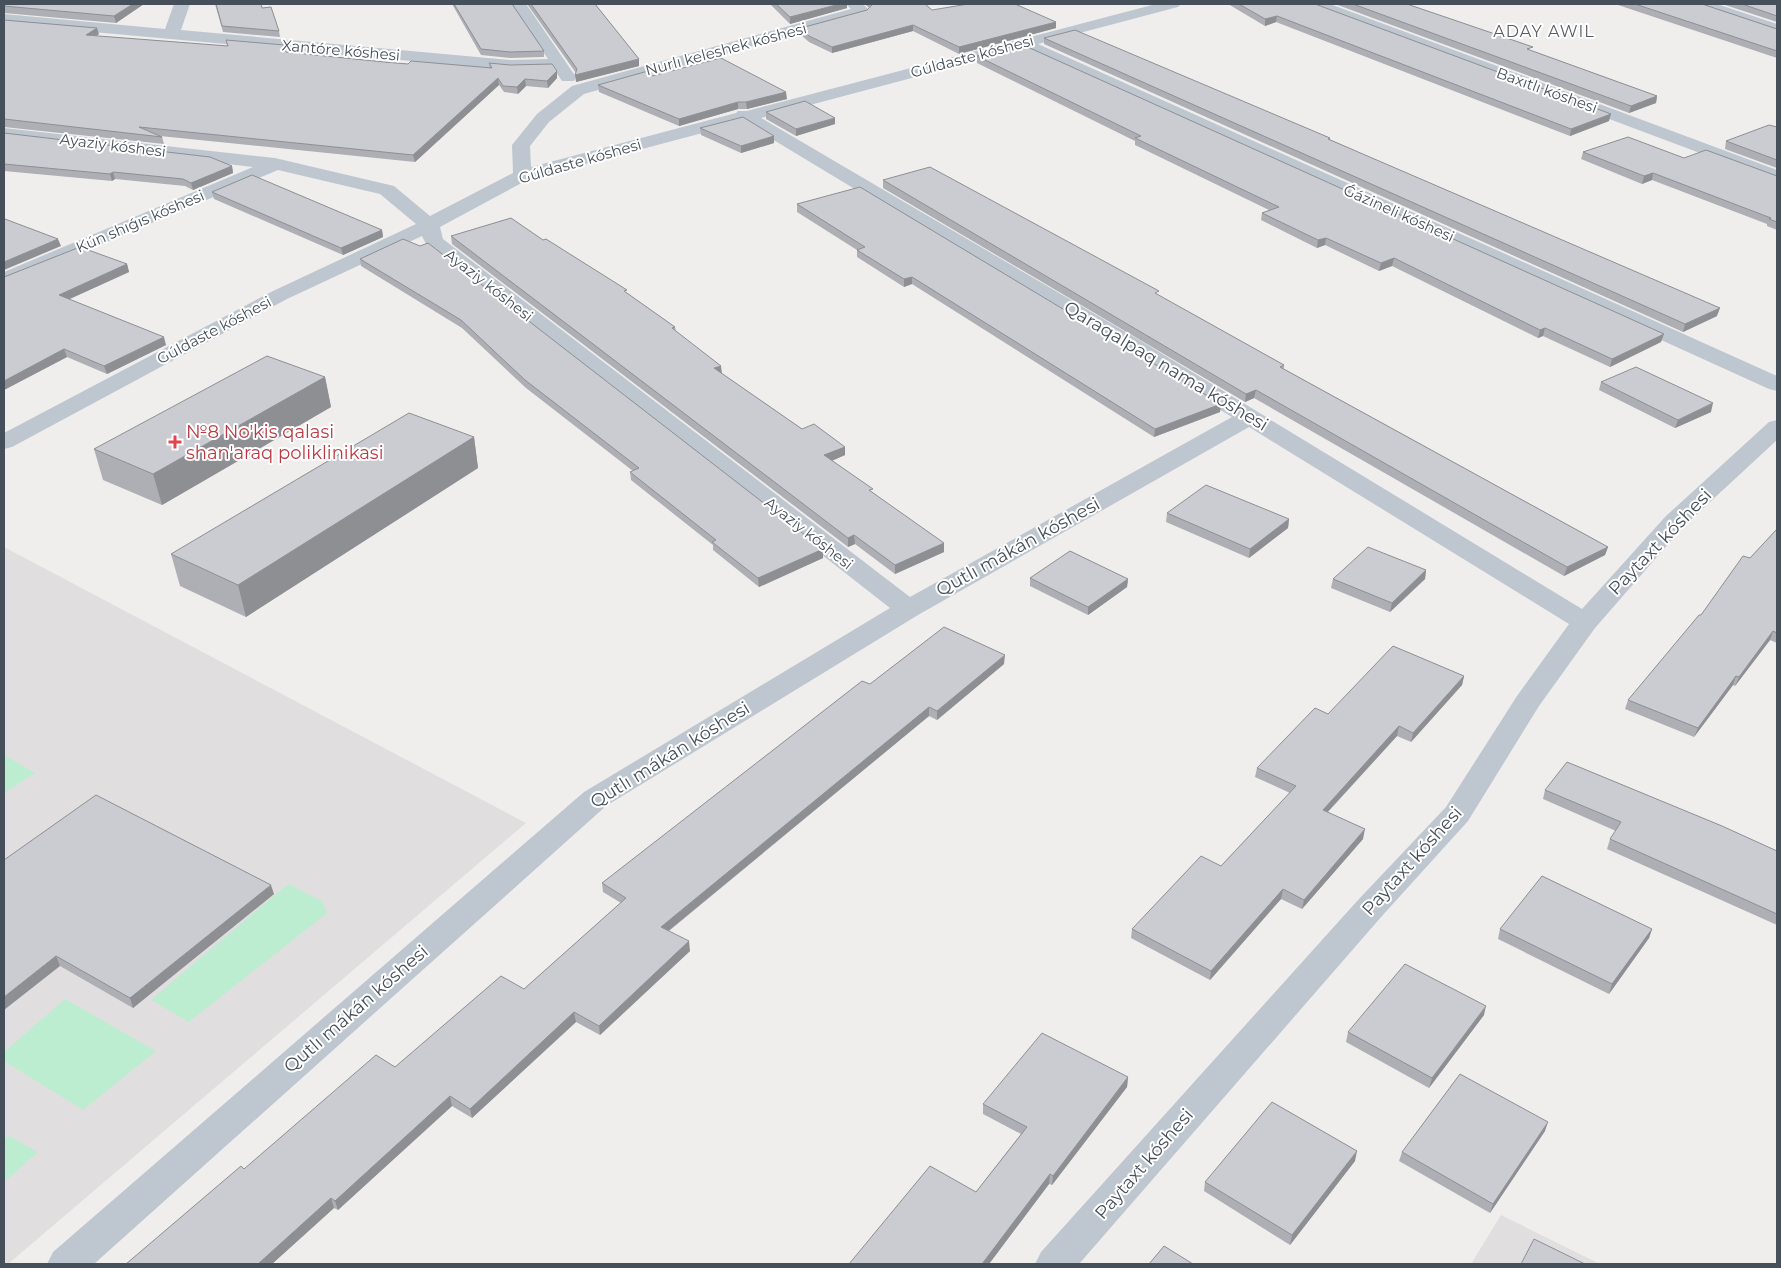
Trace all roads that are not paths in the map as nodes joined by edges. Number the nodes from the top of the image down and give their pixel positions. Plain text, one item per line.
1 (182, 4) edge
2 (518, 4) edge
3 (854, 4) edge
4 (1173, 4) edge
5 (1316, 4) edge
6 (1702, 4) edge
7 (4, 19) edge
8 (1777, 29) edge
9 (171, 35) junction
10 (1022, 43) junction
11 (559, 64) junction
12 (578, 90) junction
13 (744, 115) junction
14 (4, 133) edge
15 (275, 164) junction
16 (522, 175) junction
17 (1777, 176) edge
18 (429, 225) junction
19 (4, 279) edge
20 (1777, 384) edge
21 (1249, 417) junction
22 (1777, 427) edge
23 (4, 442) edge
24 (908, 609) junction
25 (1584, 622) junction
26 (67, 1264) edge
27 (1055, 1264) edge

1 - 9 street
2 - 11 street
3 - 12 street, Nurlı keleshek kóshesi
4 - 10 street, Gúldaste kóshesi
5 - 17 street, Baxıtlı kóshesi
6 - 8 street
7 - 9 street, Xantóre kóshesi
9 - 11 street, Xantóre kóshesi
10 - 13 street, Gúldaste kóshesi
10 - 20 street, Ǵázineli kóshesi
11 - 12 street
12 - 16 street
13 - 16 street, Gúldaste kóshesi
13 - 21 street, Qaraqalpaq nama kóshesi
14 - 15 street, Ayaziy kóshesi
15 - 18 street, Ayaziy kóshesi
15 - 19 street, Kún shıǵıs kóshesi
16 - 18 street, Gúldaste kóshesi
18 - 23 street, Gúldaste kóshesi
18 - 24 street, Ayaziy kóshesi
21 - 24 street, Qutlı mákán kóshesi
21 - 25 street, Qaraqalpaq nama kóshesi
22 - 25 street, Paytaxt kóshesi
24 - 26 street, Qutlı mákán kóshesi
25 - 27 street, Paytaxt kóshesi

